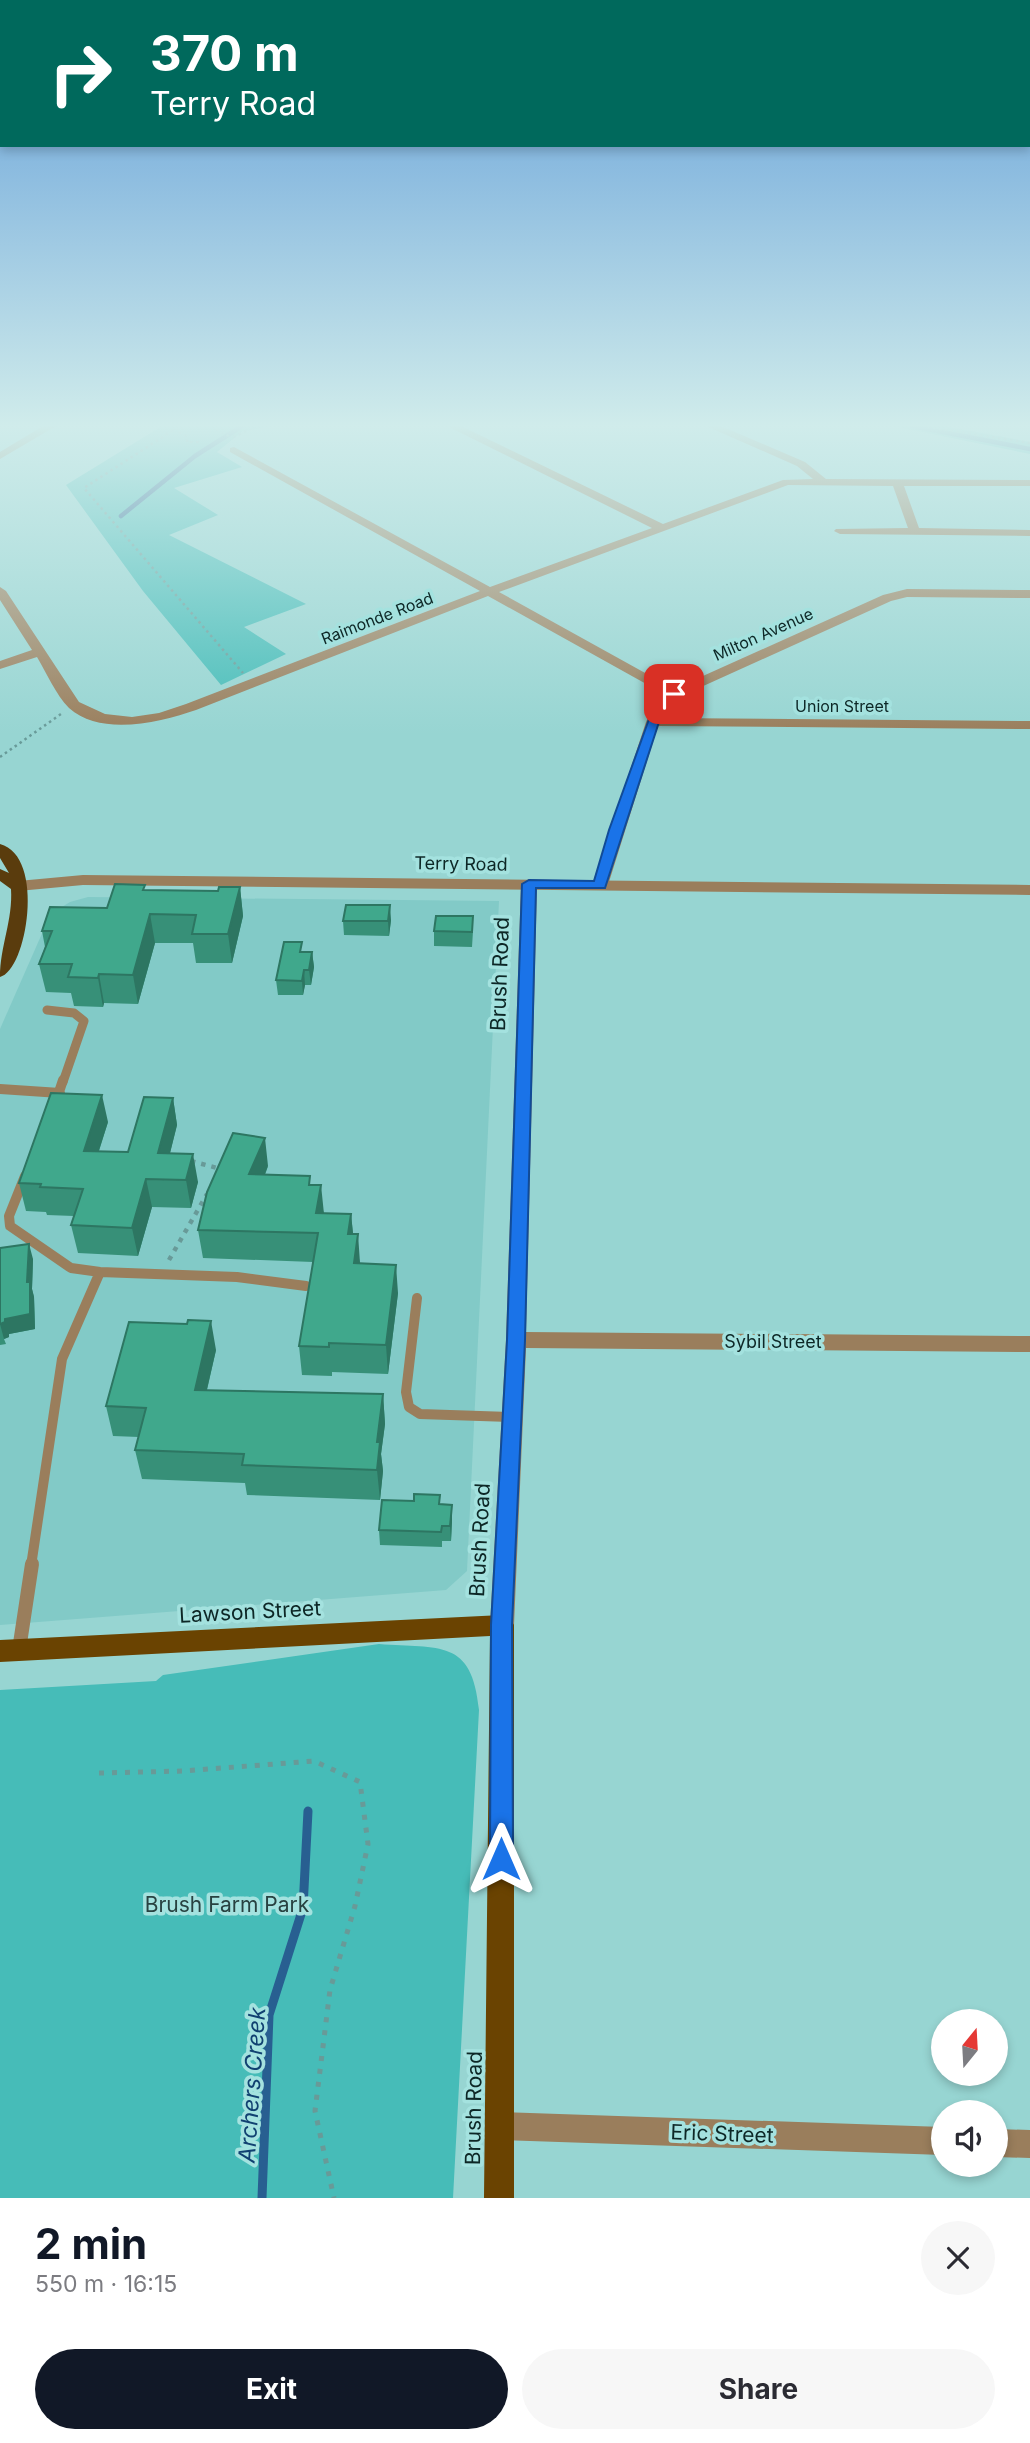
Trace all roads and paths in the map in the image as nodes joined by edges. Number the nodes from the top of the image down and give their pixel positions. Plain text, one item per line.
1 (119, 529) edge
2 (379, 529) edge
3 (660, 529) edge
4 (914, 529) edge
5 (840, 531) dead end
6 (915, 532) junction
7 (1030, 533) edge
8 (0, 591) edge
9 (488, 592) junction
10 (1030, 594) edge
11 (39, 652) junction
12 (0, 665) edge
13 (252, 684) junction
14 (674, 694) junction
15 (74, 705) junction
16 (653, 722) junction
17 (1030, 725) edge
18 (0, 757) edge
19 (0, 849) edge
20 (0, 874) edge
21 (529, 884) junction
22 (600, 885) junction
23 (18, 886) junction
24 (1030, 890) edge
25 (0, 972) edge
26 (47, 1010) dead end
27 (0, 1089) edge
28 (60, 1093) junction
29 (49, 1118) edge
30 (186, 1159) edge
31 (29, 1168) edge
32 (217, 1169) junction
33 (226, 1169) edge
34 (213, 1179) edge
35 (208, 1189) edge
36 (100, 1272) junction
37 (161, 1274) junction
38 (306, 1286) edge
39 (417, 1298) dead end
40 (516, 1340) junction
41 (1030, 1344) edge
42 (512, 1417) junction
43 (502, 1625) junction
44 (9, 1651) edge
45 (99, 1773) dead end
46 (501, 2126) junction
47 (931, 2141) edge
48 (1008, 2143) edge
49 (1030, 2144) edge
50 (334, 2198) edge
51 (499, 2198) edge

1 - 13 path
2 - 9 street
3 - 9 street, Raimonde Road
4 - 6 street
5 - 6 street
6 - 7 street
8 - 11 street
9 - 13 street, Raimonde Road
9 - 14 street
10 - 14 street, Milton Avenue
11 - 12 street
11 - 15 street
13 - 15 street, Raimonde Road
14 - 16 street, Milton Avenue
15 - 18 path
16 - 17 street, Union Street
16 - 22 street, Milton Avenue
19 - 23 highway
20 - 23 highway
21 - 22 street, Terry Road
21 - 23 street, Terry Road
21 - 40 street, Brush Road
22 - 24 street, Terry Road
23 - 25 highway
26 - 28 lane
27 - 28 lane
28 - 29 lane
30 - 32 path
31 - 36 lane
32 - 33 path
32 - 34 path
35 - 37 path
36 - 37 lane
36 - 44 lane
37 - 38 lane
39 - 42 lane
40 - 41 street, Sybil Street
40 - 42 street, Brush Road
42 - 43 street, Brush Road
43 - 44 main road, Lawson Street
43 - 46 main road, Brush Road
45 - 50 path
46 - 47 street, Eric Street
46 - 51 main road, Brush Road
48 - 49 street

